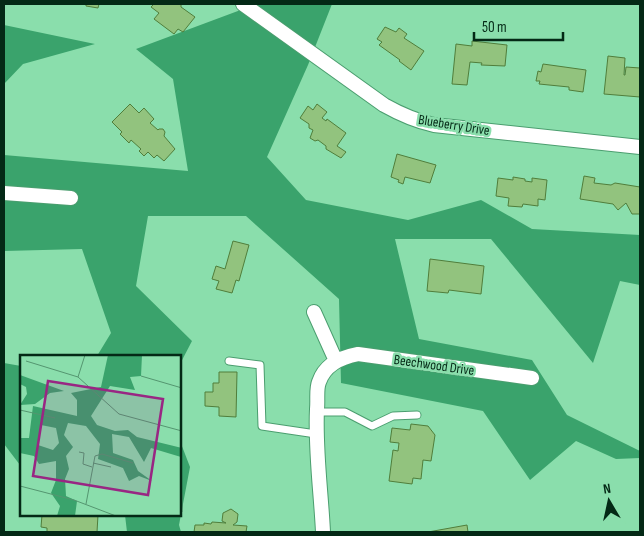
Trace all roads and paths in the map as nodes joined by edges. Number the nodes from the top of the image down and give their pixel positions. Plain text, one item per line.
1 (243, 4) edge
2 (640, 147) edge
3 (4, 193) edge
4 (71, 198) dead end
5 (314, 312) dead end
6 (228, 361) dead end
7 (336, 361) junction
8 (532, 378) dead end
9 (317, 412) junction
10 (417, 415) dead end
11 (316, 434) junction
12 (323, 532) edge

1 - 2 street, Blueberry Drive
3 - 4 street
5 - 7 street
6 - 11 lane
7 - 8 street, Beechwood Drive
7 - 9 street
9 - 10 lane
9 - 11 street
11 - 12 street

